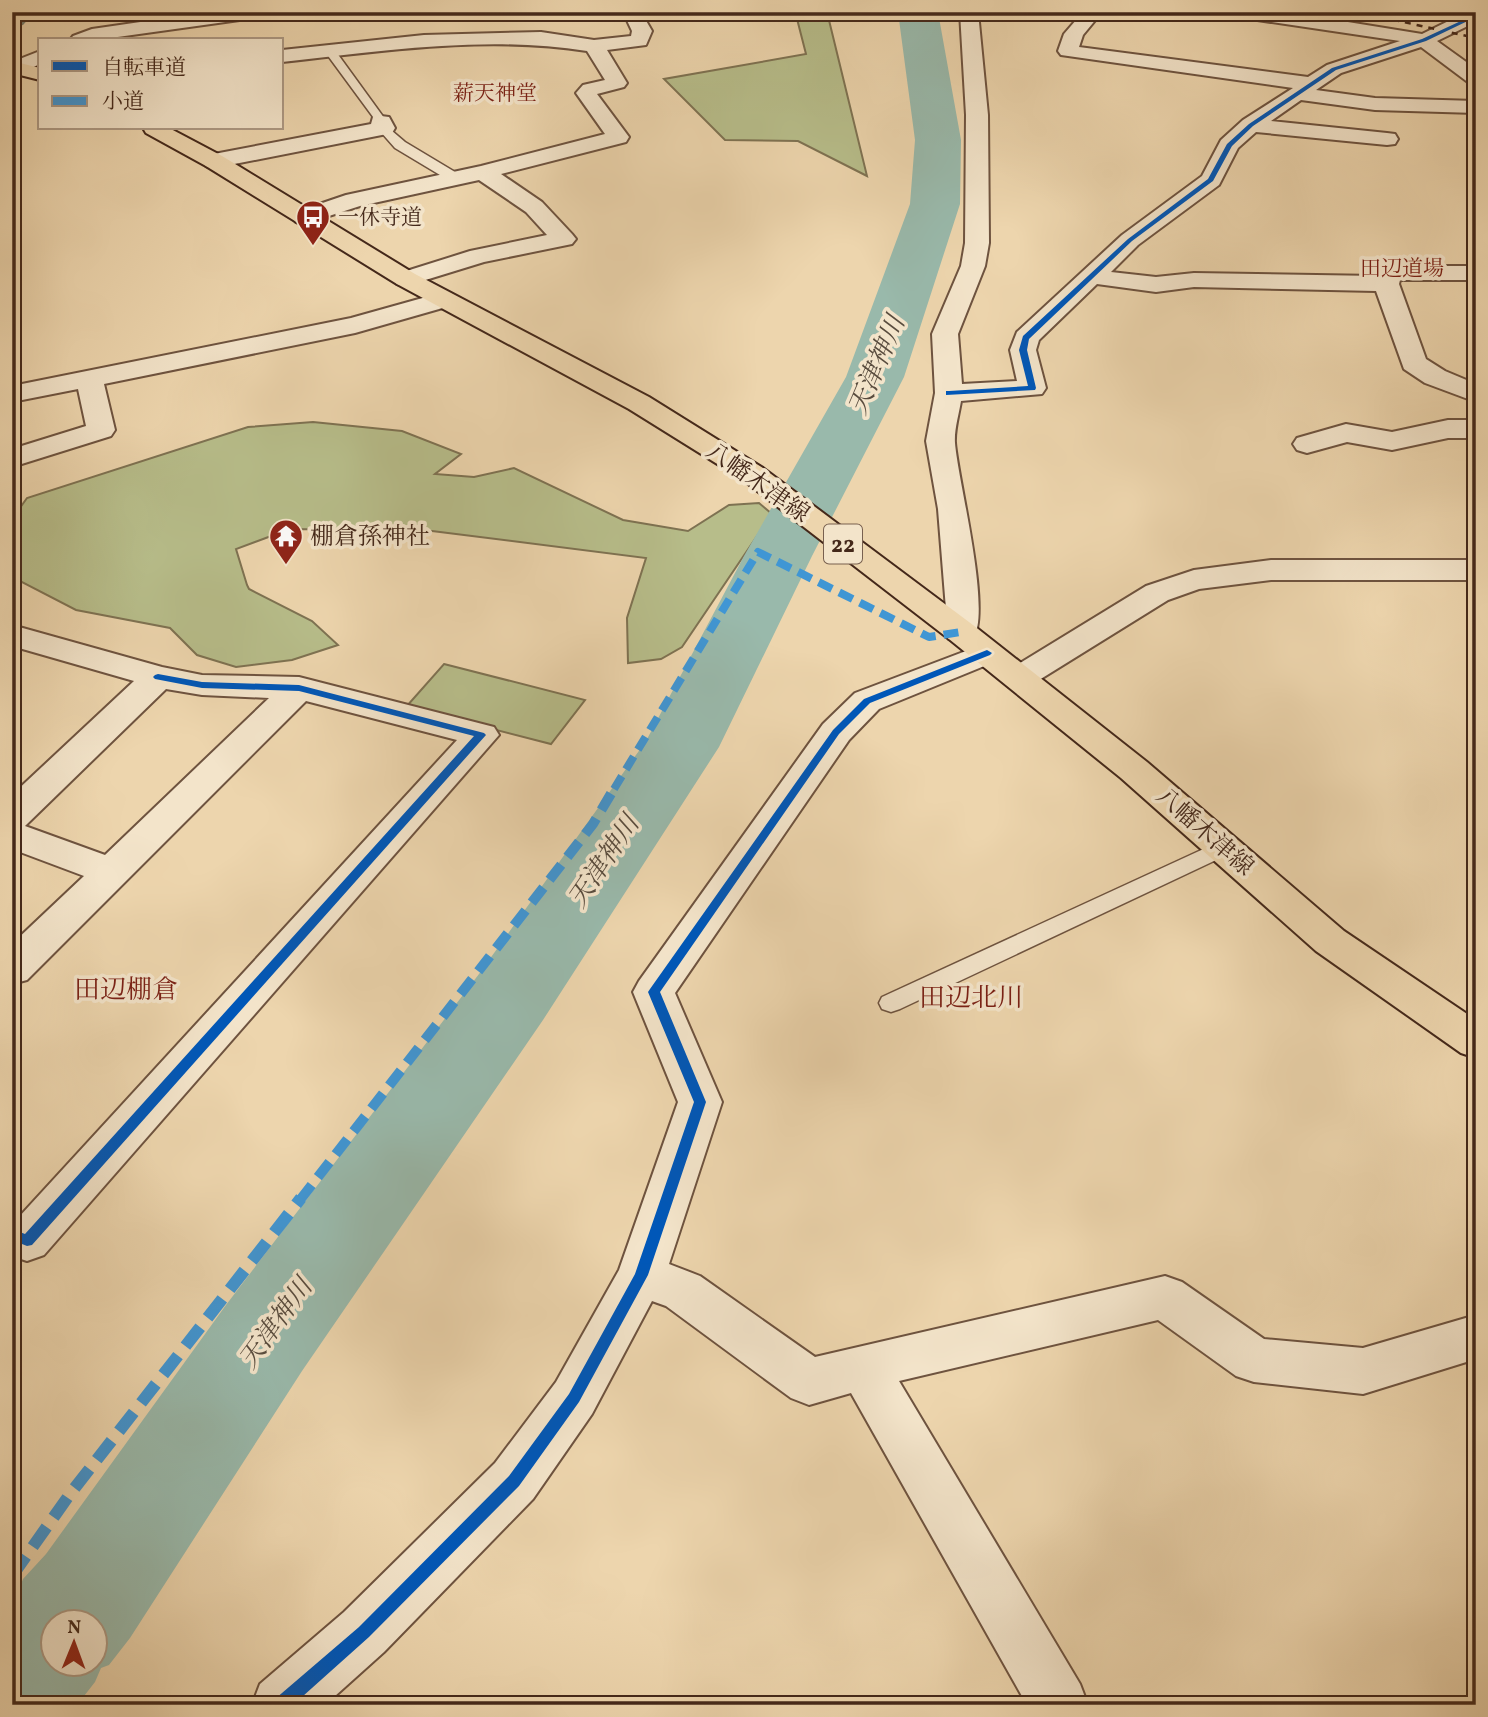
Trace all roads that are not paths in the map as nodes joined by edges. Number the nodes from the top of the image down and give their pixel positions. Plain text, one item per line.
1 (18, 12) edge
2 (254, 12) edge
3 (632, 12) edge
4 (969, 12) edge
5 (1093, 12) edge
6 (1244, 12) edge
7 (1476, 15) edge
8 (179, 17) edge
9 (12, 19) edge
10 (1426, 30) junction
11 (85, 38) edge
12 (594, 46) junction
13 (330, 51) junction
14 (284, 56) edge
15 (38, 58) edge
16 (14, 67) edge
17 (38, 73) edge
18 (1476, 79) edge
19 (1306, 89) junction
20 (1476, 107) edge
21 (383, 125) junction
22 (1251, 125) junction
23 (158, 130) edge
24 (1387, 139) dead end
25 (214, 161) junction
26 (483, 172) junction
27 (455, 178) junction
28 (304, 217) junction
29 (1476, 273) edge
30 (1091, 276) junction
31 (406, 279) junction
32 (1386, 284) junction
33 (444, 300) junction
34 (89, 379) junction
35 (949, 393) junction
36 (12, 394) edge
37 (1476, 394) edge
38 (1476, 429) edge
39 (1307, 444) dead end
40 (12, 458) edge
41 (1476, 570) edge
42 (12, 635) edge
43 (974, 642) junction
44 (158, 677) junction
45 (1019, 678) junction
46 (299, 688) junction
47 (12, 817) edge
48 (12, 835) edge
49 (1223, 848) junction
50 (113, 872) junction
51 (12, 969) edge
52 (891, 1003) dead end
53 (1476, 1042) edge
54 (17, 1244) edge
55 (641, 1275) junction
56 (1476, 1337) edge
57 (863, 1367) junction
58 (281, 1705) edge
59 (1059, 1705) edge

1 - 9 street
2 - 8 street
3 - 12 street
4 - 35 street
5 - 19 street
6 - 10 street
7 - 10 street
8 - 11 street
10 - 18 street
10 - 19 street
12 - 13 street
12 - 26 street
13 - 14 street
13 - 21 lane
15 - 16 street
16 - 17 main road
19 - 20 street
19 - 22 street
21 - 25 street
21 - 27 lane
22 - 24 street
22 - 30 street
23 - 25 main road, 八幡木津線 / 22
25 - 28 main road, 八幡木津線 / 22
26 - 27 street
26 - 31 street
27 - 28 street
28 - 31 main road, 八幡木津線 / 22
29 - 32 street
30 - 32 street
30 - 35 street
31 - 33 main road, 八幡木津線 / 22
32 - 37 street
33 - 34 street
33 - 43 main road, 八幡木津線 / 22
34 - 36 street
34 - 40 street
35 - 43 street
38 - 39 street
41 - 45 street
42 - 44 street
43 - 45 main road, 八幡木津線 / 22
43 - 55 street
44 - 46 street
44 - 47 street
45 - 49 main road, 八幡木津線 / 22
46 - 50 street
46 - 54 street
48 - 50 street
49 - 52 lane
49 - 53 main road, 八幡木津線 / 22
50 - 51 street
55 - 57 street
55 - 58 street
56 - 57 street
57 - 59 street

